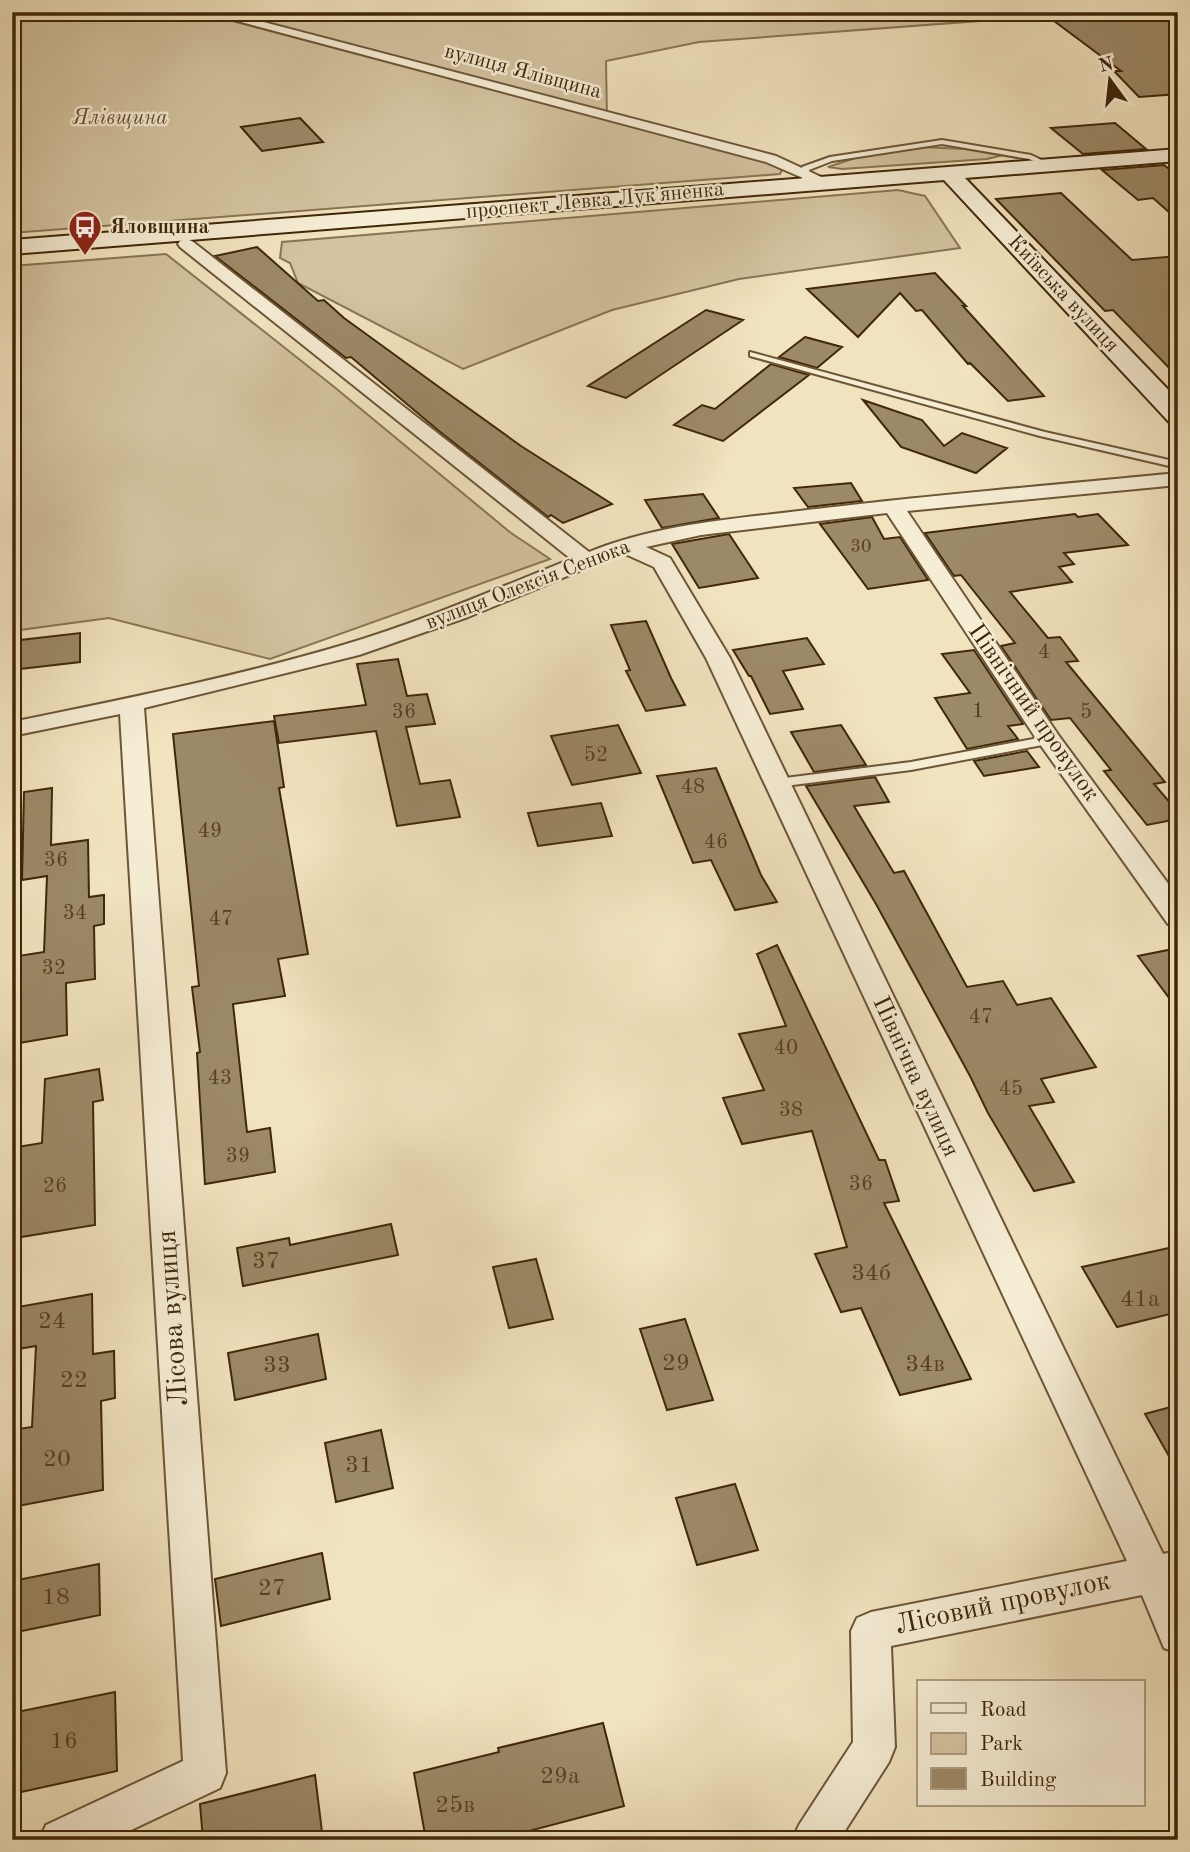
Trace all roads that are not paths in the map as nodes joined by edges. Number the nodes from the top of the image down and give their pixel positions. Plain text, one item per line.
1 (209, 12) edge
2 (942, 142) junction
3 (886, 143) dead end
4 (858, 147) dead end
5 (1178, 155) edge
6 (830, 159) junction
7 (1046, 164) junction
8 (948, 172) junction
9 (811, 179) junction
10 (186, 244) dead end
11 (12, 247) edge
12 (753, 354) dead end
13 (1178, 416) edge
14 (1178, 465) edge
15 (1178, 479) edge
16 (893, 506) junction
17 (624, 545) junction
18 (586, 560) junction
19 (132, 704) junction
20 (12, 729) edge
21 (1049, 740) junction
22 (776, 783) junction
23 (1178, 917) edge
24 (1165, 1571) edge
25 (1178, 1634) edge
26 (61, 1840) edge
27 (814, 1840) edge

1 - 9 street, вулиця Ялівщина
2 - 3 lane
2 - 6 lane
2 - 7 lane
4 - 6 lane
5 - 7 main road, проспект Левка Лукʼяненка
6 - 9 lane
7 - 8 main road, проспект Левка Лукʼяненка
8 - 9 main road, проспект Левка Лукʼяненка
8 - 13 main road, Київська вулиця
9 - 11 main road, проспект Левка Лукʼяненка
10 - 18 street
12 - 14 lane
15 - 16 street, вулиця Олексія Сенюка
16 - 17 street, вулиця Олексія Сенюка
16 - 21 street, Північний провулок
17 - 18 street, вулиця Олексія Сенюка
17 - 22 street, Північна вулиця
18 - 19 street, вулиця Олексія Сенюка
19 - 20 street, вулиця Олексія Сенюка
19 - 26 street, Лісова вулиця
21 - 22 lane
21 - 23 street, Північний провулок
22 - 24 street, Північна вулиця
24 - 25 street, Північна вулиця
24 - 27 street, Лісовий провулок

